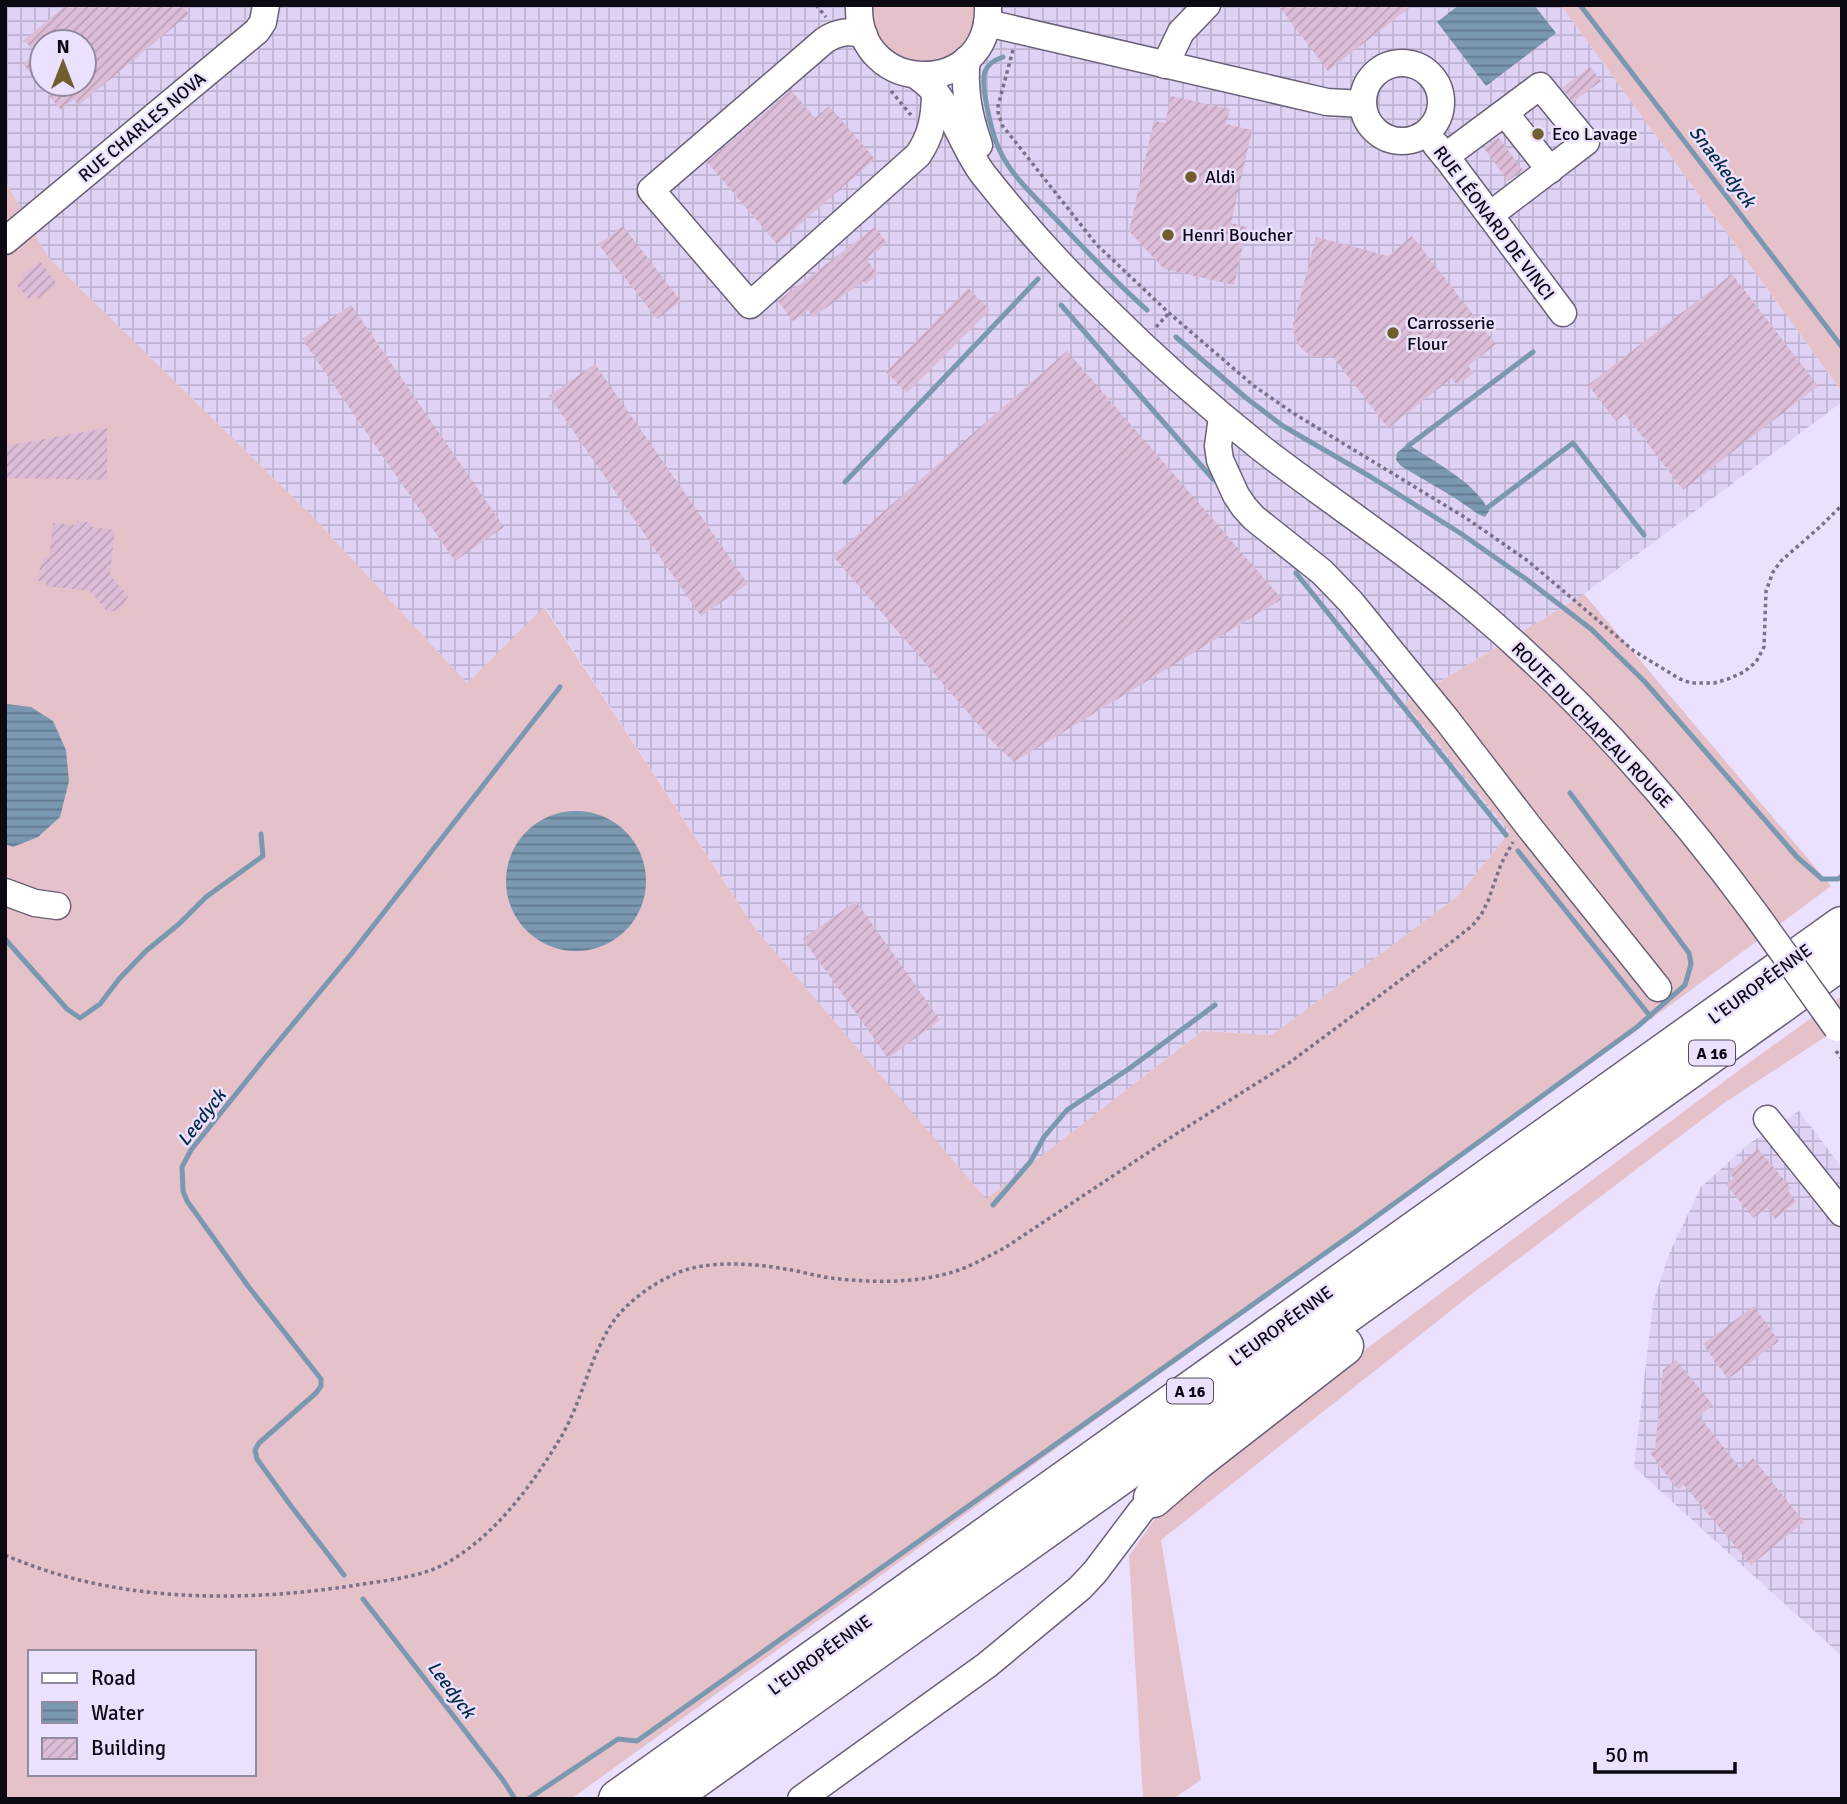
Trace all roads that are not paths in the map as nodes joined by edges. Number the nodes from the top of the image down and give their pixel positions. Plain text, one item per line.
1 (266, 5) edge
2 (1207, 5) edge
3 (859, 14) edge
4 (988, 14) edge
5 (967, 59) junction
6 (1165, 65) junction
7 (926, 83) junction
8 (1363, 104) junction
9 (1505, 113) junction
10 (1425, 133) junction
11 (1446, 156) junction
12 (1550, 170) junction
13 (1000, 194) junction
14 (1490, 215) junction
15 (5, 241) edge
16 (1563, 313) dead end
17 (1222, 416) junction
18 (5, 892) edge
19 (57, 906) dead end
20 (1842, 926) edge
21 (1842, 961) edge
22 (1658, 988) dead end
23 (1839, 1031) edge
24 (1767, 1119) dead end
25 (1842, 1213) edge
26 (1153, 1498) joint
27 (618, 1799) edge
28 (667, 1799) edge
29 (801, 1799) edge

1 - 15 street, RUE CHARLES NOVA
2 - 6 street
3 - 7 street
3 - 7 street
4 - 5 street
4 - 6 street
5 - 7 street
5 - 13 street, ROUTE DU CHAPEAU ROUGE
6 - 8 street
7 - 13 street, ROUTE DU CHAPEAU ROUGE
8 - 10 street, RUE LÉONARD DE VINCI
8 - 10 street, RUE LÉONARD DE VINCI
9 - 11 street
9 - 12 street
9 - 12 street
10 - 11 street, RUE LÉONARD DE VINCI
11 - 14 street, RUE LÉONARD DE VINCI
12 - 14 street
13 - 17 street, ROUTE DU CHAPEAU ROUGE
14 - 16 street, RUE LÉONARD DE VINCI
17 - 22 street
17 - 23 street, ROUTE DU CHAPEAU ROUGE, bridge
18 - 19 street
20 - 27 highway, L'EUROPÉENNE / A 16
21 - 26 highway
21 - 28 highway, L'EUROPÉENNE / A 16
24 - 25 street
26 - 29 street

